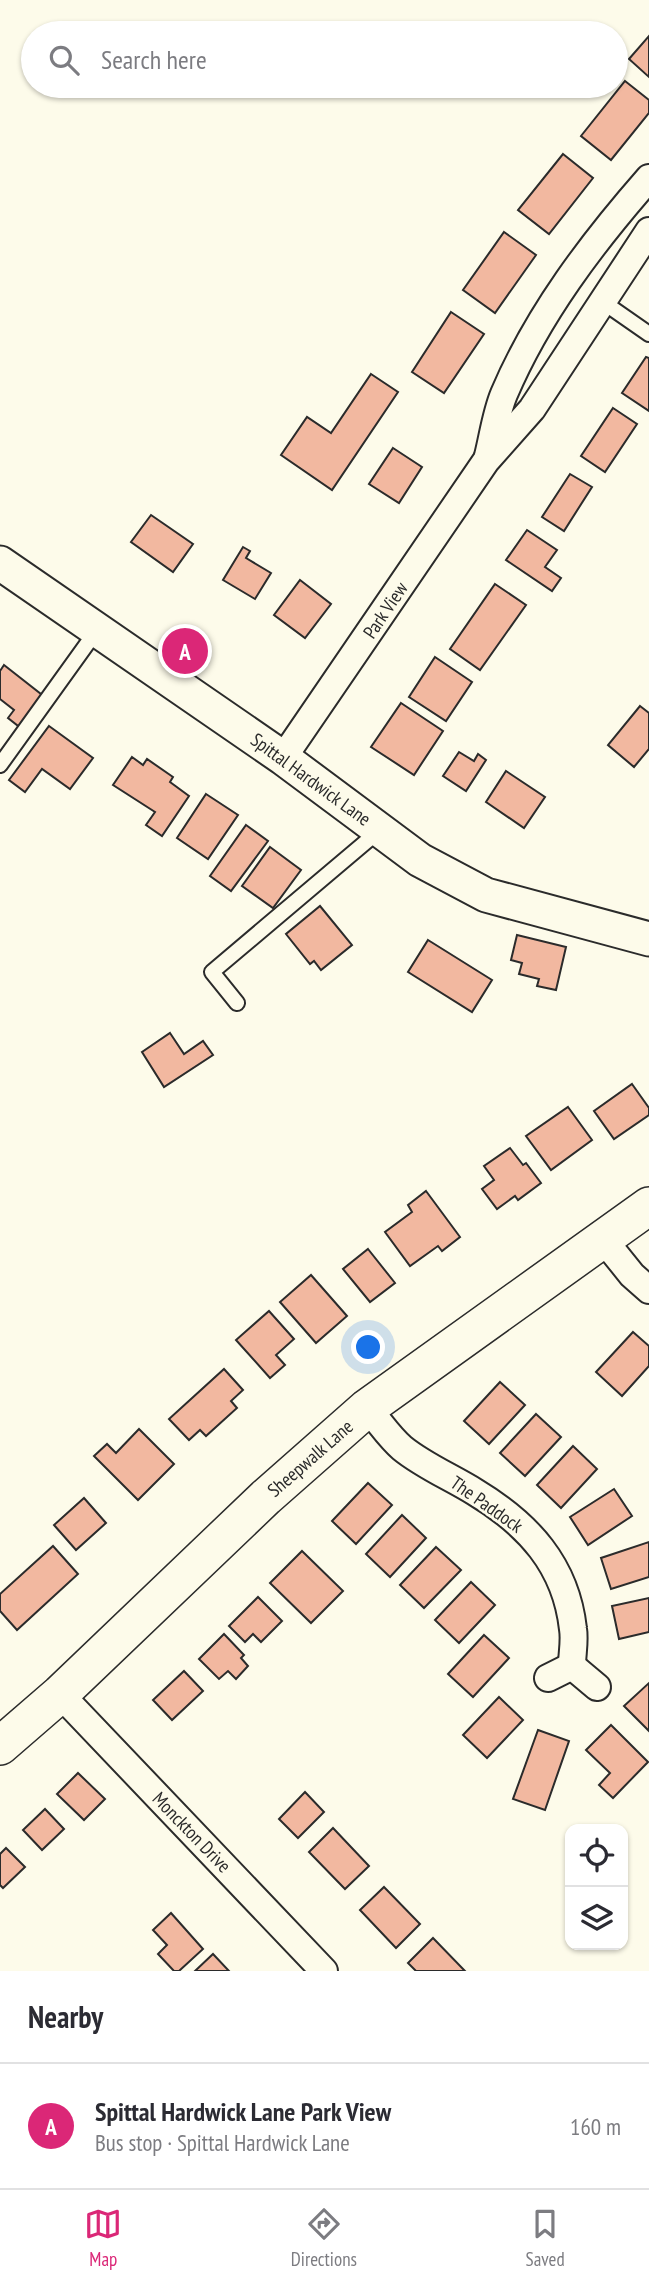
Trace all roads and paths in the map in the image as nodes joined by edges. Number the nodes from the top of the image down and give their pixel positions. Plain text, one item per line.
1 (649, 178) edge
2 (649, 231) edge
3 (603, 302) junction
4 (649, 334) edge
5 (486, 461) junction
6 (0, 563) edge
7 (97, 630) junction
8 (283, 758) junction
9 (0, 765) edge
10 (382, 830) junction
11 (649, 939) edge
12 (237, 1003) dead end
13 (649, 1206) edge
14 (603, 1239) junction
15 (649, 1290) edge
16 (367, 1408) junction
17 (572, 1666) junction
18 (548, 1678) dead end
19 (597, 1687) dead end
20 (60, 1694) junction
21 (0, 1746) edge
22 (324, 1971) edge

1 - 5 street, Park View
2 - 3 street, Park View
3 - 4 lane
3 - 5 street, Park View
5 - 8 street, Park View
6 - 7 street, Spittal Hardwick Lane
7 - 8 street, Spittal Hardwick Lane
7 - 9 lane
8 - 10 street, Spittal Hardwick Lane
10 - 11 street, Spittal Hardwick Lane
10 - 12 lane
13 - 14 main road, Sheepwalk Lane
14 - 15 street
14 - 16 main road, Sheepwalk Lane
16 - 17 street, The Paddock
16 - 20 main road, Sheepwalk Lane
17 - 18 street
17 - 19 street
20 - 21 main road, Sheepwalk Lane
20 - 22 street, Monckton Drive

